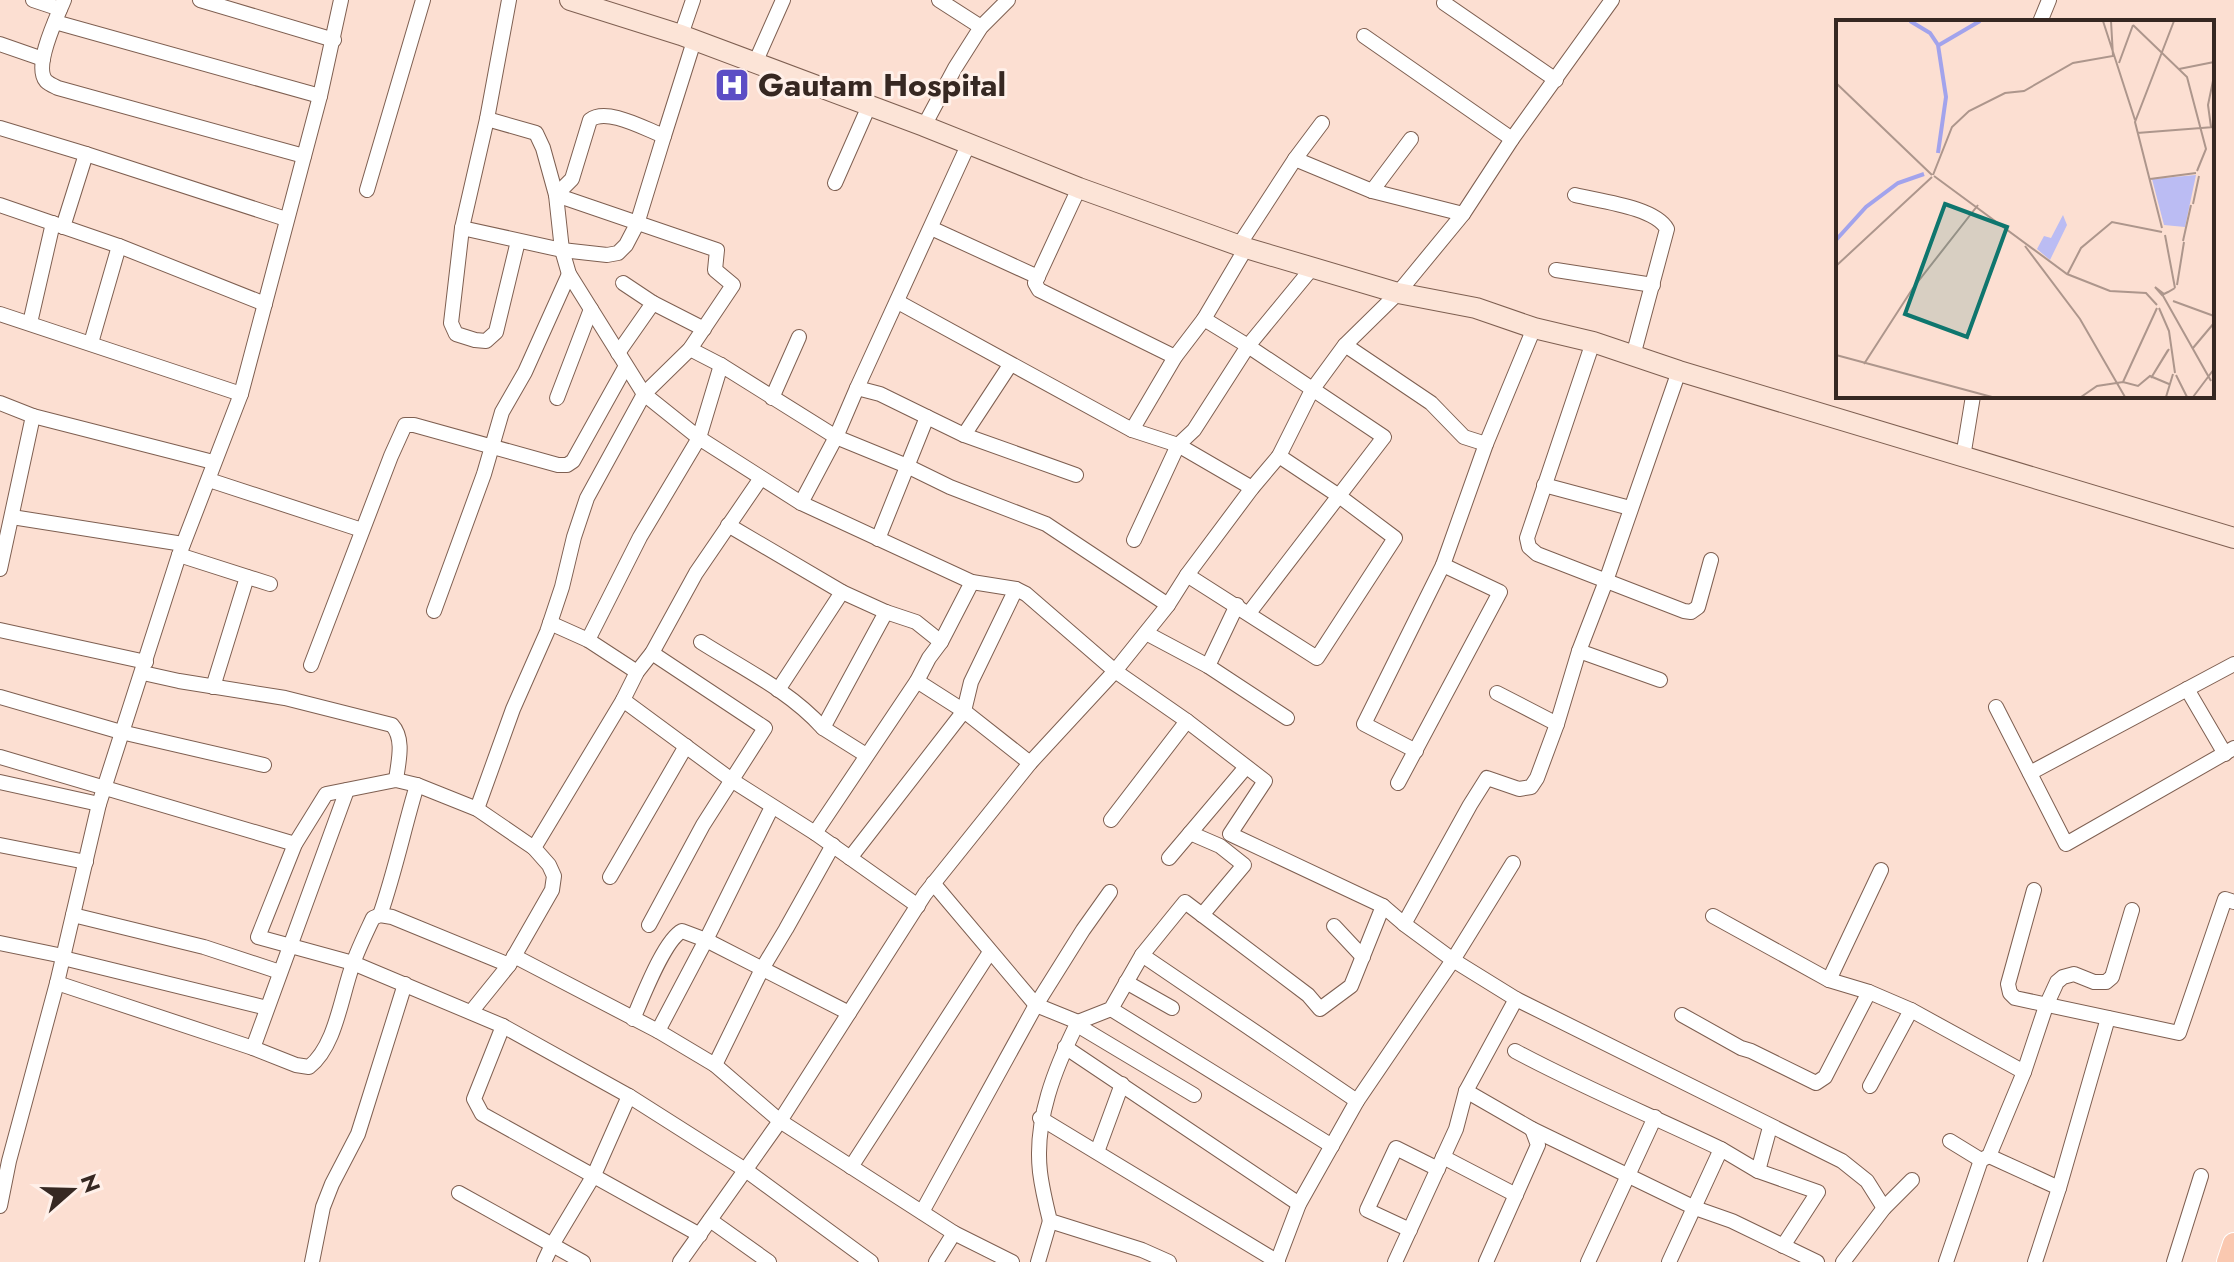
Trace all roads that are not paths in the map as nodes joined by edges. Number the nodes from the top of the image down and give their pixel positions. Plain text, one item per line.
1 (33, 0) edge
2 (200, 0) edge
3 (341, 0) edge
4 (423, 0) edge
5 (509, 0) edge
6 (570, 0) edge
7 (693, 0) edge
8 (783, 0) edge
9 (939, 0) edge
10 (1008, 0) edge
11 (1612, 0) edge
12 (2049, 0) edge
13 (1444, 3) dead end
14 (591, 4) edge
15 (59, 10) edge
16 (2041, 20) edge
17 (981, 27) junction
18 (1364, 36) dead end
19 (687, 38) junction
20 (334, 40) junction
21 (0, 44) edge
22 (43, 59) junction
23 (755, 63) junction
24 (1556, 80) junction
25 (320, 96) junction
26 (869, 106) junction
27 (487, 119) junction
28 (1322, 123) dead end
29 (924, 126) junction
30 (0, 128) edge
31 (664, 136) junction
32 (1411, 139) dead end
33 (1512, 139) junction
34 (969, 143) junction
35 (86, 154) junction
36 (304, 156) junction
37 (1295, 159) junction
38 (835, 183) dead end
39 (1079, 188) junction
40 (367, 190) dead end
41 (1372, 191) junction
42 (556, 195) junction
43 (1575, 195) dead end
44 (0, 205) edge
45 (1463, 214) junction
46 (286, 219) junction
47 (637, 224) junction
48 (58, 225) junction
49 (462, 228) junction
50 (931, 228) junction
51 (518, 241) junction
52 (119, 246) junction
53 (1242, 247) junction
54 (562, 250) junction
55 (1313, 267) junction
56 (1556, 270) dead end
57 (569, 274) junction
58 (1038, 277) junction
59 (623, 283) dead end
60 (1653, 285) junction
61 (1398, 293) junction
62 (898, 302) junction
63 (653, 303) junction
64 (265, 304) junction
65 (591, 309) junction
66 (0, 314) edge
67 (1204, 319) junction
68 (30, 323) junction
69 (1534, 328) junction
70 (704, 329) junction
71 (799, 337) dead end
72 (1593, 342) junction
73 (91, 343) junction
74 (1345, 345) junction
75 (1248, 346) junction
76 (690, 349) junction
77 (618, 353) junction
78 (1633, 356) junction
79 (1175, 357) junction
80 (721, 365) junction
81 (1010, 365) junction
82 (626, 366) junction
83 (1679, 371) junction
84 (857, 388) junction
85 (1312, 390) junction
86 (241, 394) junction
87 (644, 394) junction
88 (557, 398) dead end
89 (772, 398) junction
90 (1973, 398) edge
91 (0, 403) edge
92 (33, 416) junction
93 (927, 417) junction
94 (1132, 430) junction
95 (964, 435) junction
96 (836, 437) junction
97 (699, 438) junction
98 (1486, 444) junction
99 (1178, 445) junction
100 (492, 446) junction
101 (1279, 456) junction
102 (1963, 457) junction
103 (213, 462) junction
104 (907, 466) junction
105 (1076, 475) dead end
106 (761, 478) junction
107 (209, 480) junction
108 (1544, 485) junction
109 (1252, 488) junction
110 (1339, 496) junction
111 (801, 503) junction
112 (1630, 508) junction
113 (12, 517) junction
114 (728, 525) junction
115 (362, 530) junction
116 (2234, 538) edge
117 (878, 539) junction
118 (1134, 540) dead end
119 (181, 549) junction
120 (1711, 560) dead end
121 (1443, 565) junction
122 (0, 569) edge
123 (1187, 575) junction
124 (247, 577) junction
125 (1606, 581) junction
126 (972, 582) junction
127 (270, 584) dead end
128 (1016, 589) junction
129 (842, 592) junction
130 (1168, 605) junction
131 (1243, 609) junction
132 (434, 611) dead end
133 (886, 612) junction
134 (550, 623) junction
135 (0, 630) edge
136 (1146, 633) junction
137 (588, 640) junction
138 (701, 642) dead end
139 (941, 642) junction
140 (1579, 651) junction
141 (652, 653) junction
142 (2234, 664) edge
143 (311, 665) dead end
144 (1208, 666) junction
145 (144, 668) junction
146 (1115, 671) junction
147 (637, 672) junction
148 (1660, 680) dead end
149 (917, 681) junction
150 (213, 687) junction
151 (2187, 689) junction
152 (778, 690) junction
153 (1497, 693) dead end
154 (0, 697) edge
155 (623, 700) junction
156 (1996, 707) dead end
157 (964, 711) junction
158 (1287, 718) dead end
159 (1187, 721) junction
160 (1557, 724) junction
161 (823, 728) junction
162 (121, 732) junction
163 (686, 746) junction
164 (1416, 751) junction
165 (2230, 751) edge
166 (866, 755) junction
167 (0, 757) edge
168 (1030, 763) junction
169 (264, 765) dead end
170 (1246, 767) junction
171 (2030, 773) junction
172 (396, 780) junction
173 (733, 781) junction
174 (0, 782) edge
175 (1398, 783) dead end
176 (417, 785) junction
177 (106, 787) junction
178 (347, 790) junction
179 (99, 804) junction
180 (772, 807) junction
181 (477, 809) junction
182 (1111, 820) dead end
183 (815, 833) junction
184 (1190, 833) junction
185 (295, 844) junction
186 (0, 845) edge
187 (833, 845) junction
188 (534, 848) junction
189 (850, 858) junction
190 (1169, 858) dead end
191 (86, 862) junction
192 (1513, 863) dead end
193 (1881, 870) dead end
194 (610, 877) dead end
195 (933, 883) junction
196 (2034, 890) dead end
197 (1110, 892) dead end
198 (2234, 902) edge
199 (918, 906) junction
200 (1383, 906) junction
201 (2132, 910) dead end
202 (73, 915) junction
203 (380, 915) junction
204 (1202, 915) junction
205 (1713, 916) dead end
206 (1404, 924) junction
207 (649, 925) dead end
208 (1334, 926) dead end
209 (706, 940) junction
210 (0, 943) edge
211 (291, 945) junction
212 (990, 952) junction
213 (1142, 955) junction
214 (63, 957) junction
215 (1363, 957) junction
216 (1453, 960) junction
217 (512, 961) junction
218 (353, 963) junction
219 (762, 969) junction
220 (280, 972) junction
221 (1829, 980) junction
222 (1126, 982) junction
223 (57, 983) junction
224 (405, 984) junction
225 (1869, 992) junction
226 (1516, 999) junction
227 (1036, 1005) junction
228 (2046, 1006) junction
229 (267, 1008) junction
230 (1172, 1008) dead end
231 (1111, 1009) junction
232 (1911, 1010) junction
233 (471, 1012) junction
234 (849, 1013) junction
235 (1682, 1015) dead end
236 (2108, 1018) junction
237 (633, 1019) junction
238 (1077, 1024) junction
239 (503, 1026) junction
240 (658, 1031) junction
241 (1065, 1047) junction
242 (253, 1048) junction
243 (1515, 1051) dead end
244 (715, 1065) junction
245 (2024, 1072) junction
246 (1122, 1084) junction
247 (1870, 1086) dead end
248 (1466, 1091) junction
249 (1194, 1095) dead end
250 (629, 1096) junction
251 (1357, 1101) junction
252 (1655, 1117) junction
253 (1040, 1118) junction
254 (780, 1121) junction
255 (1770, 1127) junction
256 (1532, 1129) junction
257 (1950, 1141) dead end
258 (1332, 1146) junction
259 (1721, 1149) junction
260 (1097, 1152) junction
261 (1985, 1158) junction
262 (5, 1160) edge
263 (1441, 1163) junction
264 (851, 1167) junction
265 (747, 1171) junction
266 (1758, 1171) junction
267 (594, 1175) junction
268 (1629, 1175) junction
269 (2201, 1176) dead end
270 (1912, 1180) dead end
271 (2059, 1188) junction
272 (459, 1193) dead end
273 (1516, 1195) junction
274 (1299, 1204) junction
275 (0, 1206) edge
276 (1695, 1208) junction
277 (1884, 1208) junction
278 (922, 1212) junction
279 (710, 1220) junction
280 (1050, 1221) junction
281 (1410, 1230) junction
282 (954, 1233) junction
283 (700, 1235) junction
284 (2234, 1244) edge
285 (552, 1245) junction
286 (1783, 1246) junction
287 (1138, 1256) edge
288 (312, 1262) edge
289 (544, 1262) edge
290 (583, 1262) edge
291 (680, 1262) edge
292 (769, 1262) edge
293 (871, 1262) edge
294 (936, 1262) edge
295 (1012, 1262) edge
296 (1038, 1262) edge
297 (1169, 1262) edge
298 (1278, 1262) edge
299 (1395, 1262) edge
300 (1486, 1262) edge
301 (1588, 1262) edge
302 (1669, 1262) edge
303 (1817, 1262) edge
304 (1843, 1262) edge
305 (1946, 1262) edge
306 (2035, 1262) edge
307 (2174, 1262) edge
308 (2228, 1262) edge

1 - 15 street
2 - 20 street
3 - 20 street
4 - 40 street
5 - 27 street
6 - 14 street
7 - 19 street
8 - 23 street
9 - 17 street
10 - 17 street
11 - 24 street
12 - 16 street
13 - 24 street
14 - 19 street
15 - 22 street
15 - 25 street
17 - 29 street
18 - 33 street
19 - 23 street
19 - 31 street
20 - 25 street
21 - 22 street
22 - 36 street
23 - 26 street
24 - 33 street
25 - 36 street
26 - 29 street
26 - 38 street
27 - 42 street
27 - 49 street
28 - 37 street
29 - 34 street
30 - 35 street
31 - 42 street
31 - 47 street
32 - 41 street
33 - 45 street
34 - 39 street
34 - 50 street
35 - 46 street
35 - 48 street
36 - 46 street
37 - 41 street
37 - 53 street
39 - 53 street
39 - 58 street
41 - 45 street
42 - 47 street
42 - 54 street
43 - 60 street
44 - 48 street
45 - 61 street
46 - 64 street
47 - 54 street
47 - 70 street
48 - 52 street
48 - 68 street
49 - 51 street
49 - 51 street
50 - 58 street
50 - 62 street
51 - 54 street
52 - 64 street
52 - 73 street
53 - 55 street
53 - 67 street
54 - 57 street
55 - 61 street
55 - 75 street
56 - 60 street
57 - 65 street
57 - 100 street
58 - 79 street
59 - 63 street
60 - 78 street
61 - 69 street
61 - 74 street
62 - 81 street
62 - 84 street
63 - 70 street
63 - 77 street
64 - 86 street
65 - 77 street
65 - 88 street
66 - 68 street
67 - 75 street
67 - 79 street
68 - 73 street
69 - 72 street
69 - 98 street
70 - 76 street
71 - 89 street
72 - 78 street
72 - 108 street
73 - 86 street
74 - 85 street
74 - 98 street
75 - 85 street
75 - 99 street
76 - 80 street
76 - 87 street
77 - 82 street
78 - 83 street
79 - 94 street
80 - 89 street
80 - 97 street
81 - 94 street
81 - 95 street
82 - 87 street
82 - 100 street
83 - 102 street
83 - 112 street
84 - 93 street
84 - 96 street
85 - 101 street
85 - 110 street
86 - 103 street
87 - 97 street
87 - 134 street
89 - 96 street
90 - 102 street
91 - 92 street
92 - 103 street
92 - 113 street
93 - 95 street
93 - 104 street
94 - 99 street
95 - 105 street
96 - 104 street
96 - 111 street
97 - 106 street
97 - 137 street
98 - 121 street
99 - 109 street
99 - 118 street
100 - 115 street
100 - 132 street
101 - 109 street
101 - 110 street
102 - 116 street
103 - 107 street
104 - 117 street
104 - 130 street
106 - 111 street
106 - 114 street
107 - 115 street
107 - 119 street
108 - 112 street
108 - 125 street
109 - 123 street
110 - 131 street
110 - 131 street
111 - 117 street
112 - 125 street
113 - 119 street
113 - 122 street
114 - 129 street
114 - 141 street
115 - 143 street
117 - 126 street
119 - 124 street
119 - 145 street
120 - 125 street
121 - 164 street
121 - 164 street
123 - 130 street
123 - 131 street
124 - 127 street
124 - 150 street
125 - 140 street
126 - 128 street
126 - 139 street
128 - 146 street
128 - 157 street
129 - 133 street
129 - 152 street
130 - 136 street
131 - 144 street
133 - 139 street
133 - 161 street
134 - 137 street
134 - 181 street
135 - 145 street
136 - 144 street
136 - 146 street
137 - 147 street
138 - 152 street
139 - 149 street
140 - 148 street
140 - 160 street
141 - 147 street
141 - 173 street
142 - 151 street
144 - 158 street
145 - 150 street
145 - 162 street
146 - 159 street
146 - 168 street
147 - 155 street
149 - 157 street
149 - 166 street
150 - 172 street
151 - 165 street
151 - 171 street
152 - 161 street
153 - 160 street
154 - 162 street
155 - 163 street
155 - 188 street
156 - 171 street
157 - 168 street
157 - 189 street
159 - 170 street
159 - 182 street
160 - 206 street
161 - 166 street
162 - 169 street
162 - 177 street
163 - 173 street
163 - 194 street
164 - 175 street
165 - 171 street
166 - 183 street
167 - 177 street
168 - 195 street
170 - 184 street
170 - 200 street
172 - 176 street
172 - 178 street
173 - 180 street
173 - 207 street
174 - 179 street
176 - 181 street
176 - 203 street
177 - 179 street
177 - 185 street
178 - 185 street
178 - 211 street
179 - 191 street
180 - 183 street
180 - 209 street
181 - 188 street
183 - 187 street
184 - 190 street
184 - 204 street
185 - 211 street
186 - 191 street
187 - 189 street
187 - 219 street
188 - 217 street
189 - 199 street
191 - 202 street
192 - 216 street
193 - 221 street
195 - 199 street
195 - 212 street
196 - 228 street
197 - 227 street
198 - 236 street
199 - 234 street
200 - 206 street
200 - 215 street
201 - 228 street
202 - 214 street
202 - 220 street
203 - 217 street
203 - 218 street
204 - 213 street
204 - 215 street
205 - 221 street
206 - 216 street
208 - 215 street
209 - 219 street
209 - 237 street
209 - 240 street
210 - 214 street
211 - 218 street
211 - 220 street
212 - 227 street
212 - 264 street
213 - 222 street
213 - 251 street
214 - 223 street
214 - 229 street
216 - 226 street
216 - 251 street
217 - 233 street
217 - 237 street
218 - 224 street
218 - 242 street
219 - 234 street
219 - 244 street
220 - 229 street
221 - 225 street
222 - 230 street
222 - 231 street
223 - 242 street
223 - 262 street
224 - 233 street
224 - 288 street
225 - 232 street
225 - 235 street
226 - 248 street
226 - 255 street
227 - 238 street
227 - 278 street
228 - 236 street
228 - 245 street
229 - 242 street
231 - 238 street
231 - 258 street
232 - 245 street
232 - 247 street
233 - 239 street
234 - 254 street
236 - 271 street
237 - 240 street
238 - 241 street
238 - 249 street
239 - 250 street
239 - 267 street
240 - 244 street
241 - 246 street
241 - 253 street
243 - 252 street
244 - 254 street
245 - 261 street
246 - 260 street
246 - 274 street
248 - 256 street
248 - 263 street
250 - 265 street
250 - 267 street
251 - 258 street
252 - 259 street
252 - 268 street
253 - 260 street
253 - 280 street
254 - 264 street
254 - 265 street
255 - 266 street
255 - 277 street
256 - 268 street
256 - 273 street
257 - 261 street
258 - 274 street
259 - 266 street
259 - 276 street
260 - 298 street
261 - 271 street
261 - 305 street
262 - 275 street
263 - 273 street
263 - 281 street
263 - 281 street
264 - 278 street
265 - 279 street
265 - 293 street
266 - 286 street
267 - 283 street
267 - 285 street
268 - 276 street
268 - 301 street
269 - 307 street
270 - 277 street
271 - 306 street
272 - 285 street
273 - 300 street
274 - 298 street
276 - 286 street
276 - 302 street
277 - 304 street
278 - 282 street
279 - 283 street
279 - 292 street
280 - 287 street
280 - 296 street
281 - 299 street
282 - 294 street
282 - 295 street
283 - 291 street
284 - 308 main road
285 - 289 street
285 - 290 street
286 - 303 street
287 - 297 street

